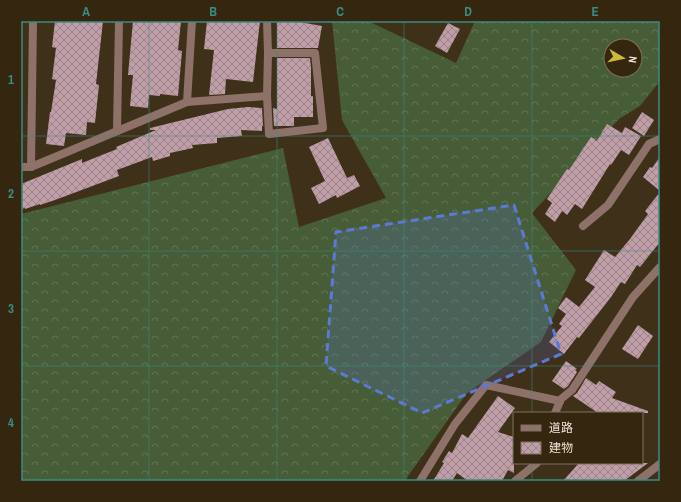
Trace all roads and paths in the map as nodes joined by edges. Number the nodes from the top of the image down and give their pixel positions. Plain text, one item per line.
1 (33, 21) edge
2 (119, 21) edge
3 (192, 21) edge
4 (267, 21) edge
5 (268, 53) junction
6 (267, 96) junction
7 (187, 102) junction
8 (117, 131) junction
9 (660, 139) edge
10 (21, 166) edge
11 (31, 167) junction
12 (583, 226) dead end
13 (660, 267) edge
14 (560, 401) junction
15 (556, 412) edge
16 (536, 464) edge
17 (660, 464) edge
18 (420, 481) edge
19 (515, 481) edge
20 (638, 481) edge

1 - 11 street
2 - 8 street
3 - 7 street
4 - 5 street
5 - 6 street
5 - 6 street
6 - 7 street
7 - 8 street
8 - 11 street
9 - 12 street
10 - 11 street
13 - 14 street
14 - 15 street
14 - 18 street
16 - 19 street
17 - 20 street

